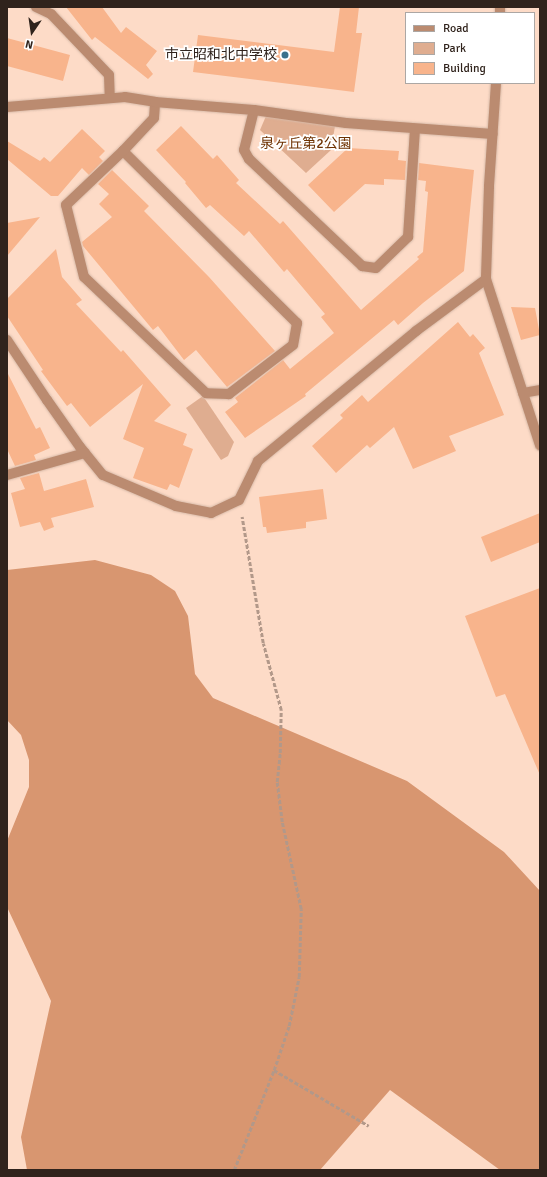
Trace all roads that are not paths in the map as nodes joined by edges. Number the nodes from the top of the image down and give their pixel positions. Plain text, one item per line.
1 (36, 7) edge
2 (496, 84) edge
3 (110, 98) junction
4 (155, 102) junction
5 (7, 107) edge
6 (254, 110) junction
7 (415, 129) junction
8 (493, 134) junction
9 (123, 151) junction
10 (486, 279) junction
11 (7, 340) edge
12 (540, 390) edge
13 (523, 393) junction
14 (540, 445) edge
15 (85, 453) junction
16 (7, 475) edge

1 - 3 street
2 - 8 street
3 - 4 street
3 - 5 street
4 - 6 street
4 - 9 street
6 - 7 street
6 - 7 street
7 - 8 street
8 - 10 street
9 - 9 street
10 - 13 street
10 - 15 street
11 - 15 street
12 - 13 street
13 - 14 street
15 - 16 street

